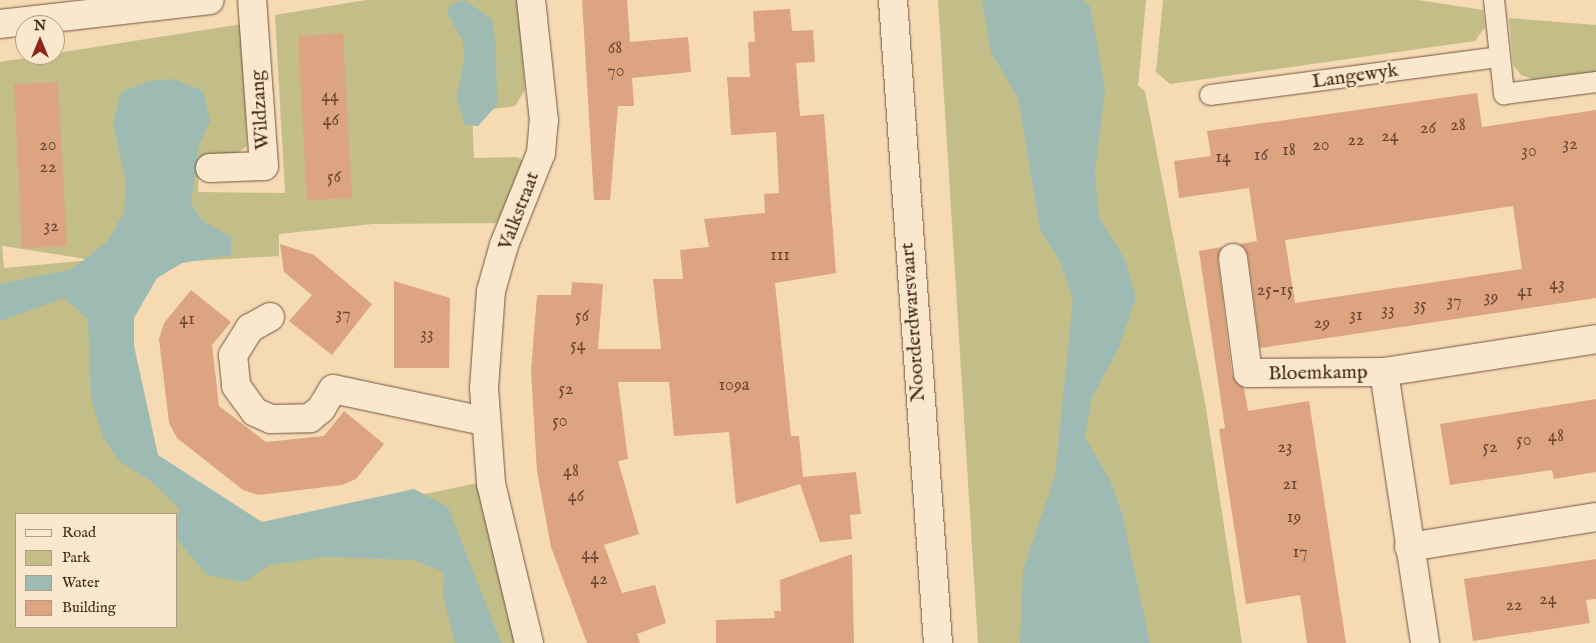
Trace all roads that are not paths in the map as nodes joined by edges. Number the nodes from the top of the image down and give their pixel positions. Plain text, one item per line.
1 (210, 0) edge
2 (252, 0) edge
3 (531, 0) edge
4 (893, 0) edge
5 (1494, 0) edge
6 (0, 24) edge
7 (1500, 57) junction
8 (1596, 82) edge
9 (1210, 95) dead end
10 (210, 168) dead end
11 (1233, 258) dead end
12 (270, 317) dead end
13 (1596, 339) edge
14 (1384, 372) junction
15 (484, 422) junction
16 (1596, 517) edge
17 (1409, 547) junction
18 (529, 643) edge
19 (938, 643) edge
20 (1425, 643) edge

1 - 6 street
2 - 10 street, Wildzang
3 - 15 street, Valkstraat
4 - 19 street, Noorderdwarsvaart
5 - 7 lane
7 - 8 lane
7 - 9 lane, Langewyk
11 - 14 street, Bloemkamp
12 - 15 street
13 - 14 street, Bloemkamp
14 - 17 street, Bloemkamp
15 - 18 street, Valkstraat
16 - 17 street
17 - 20 street, Bloemkamp

